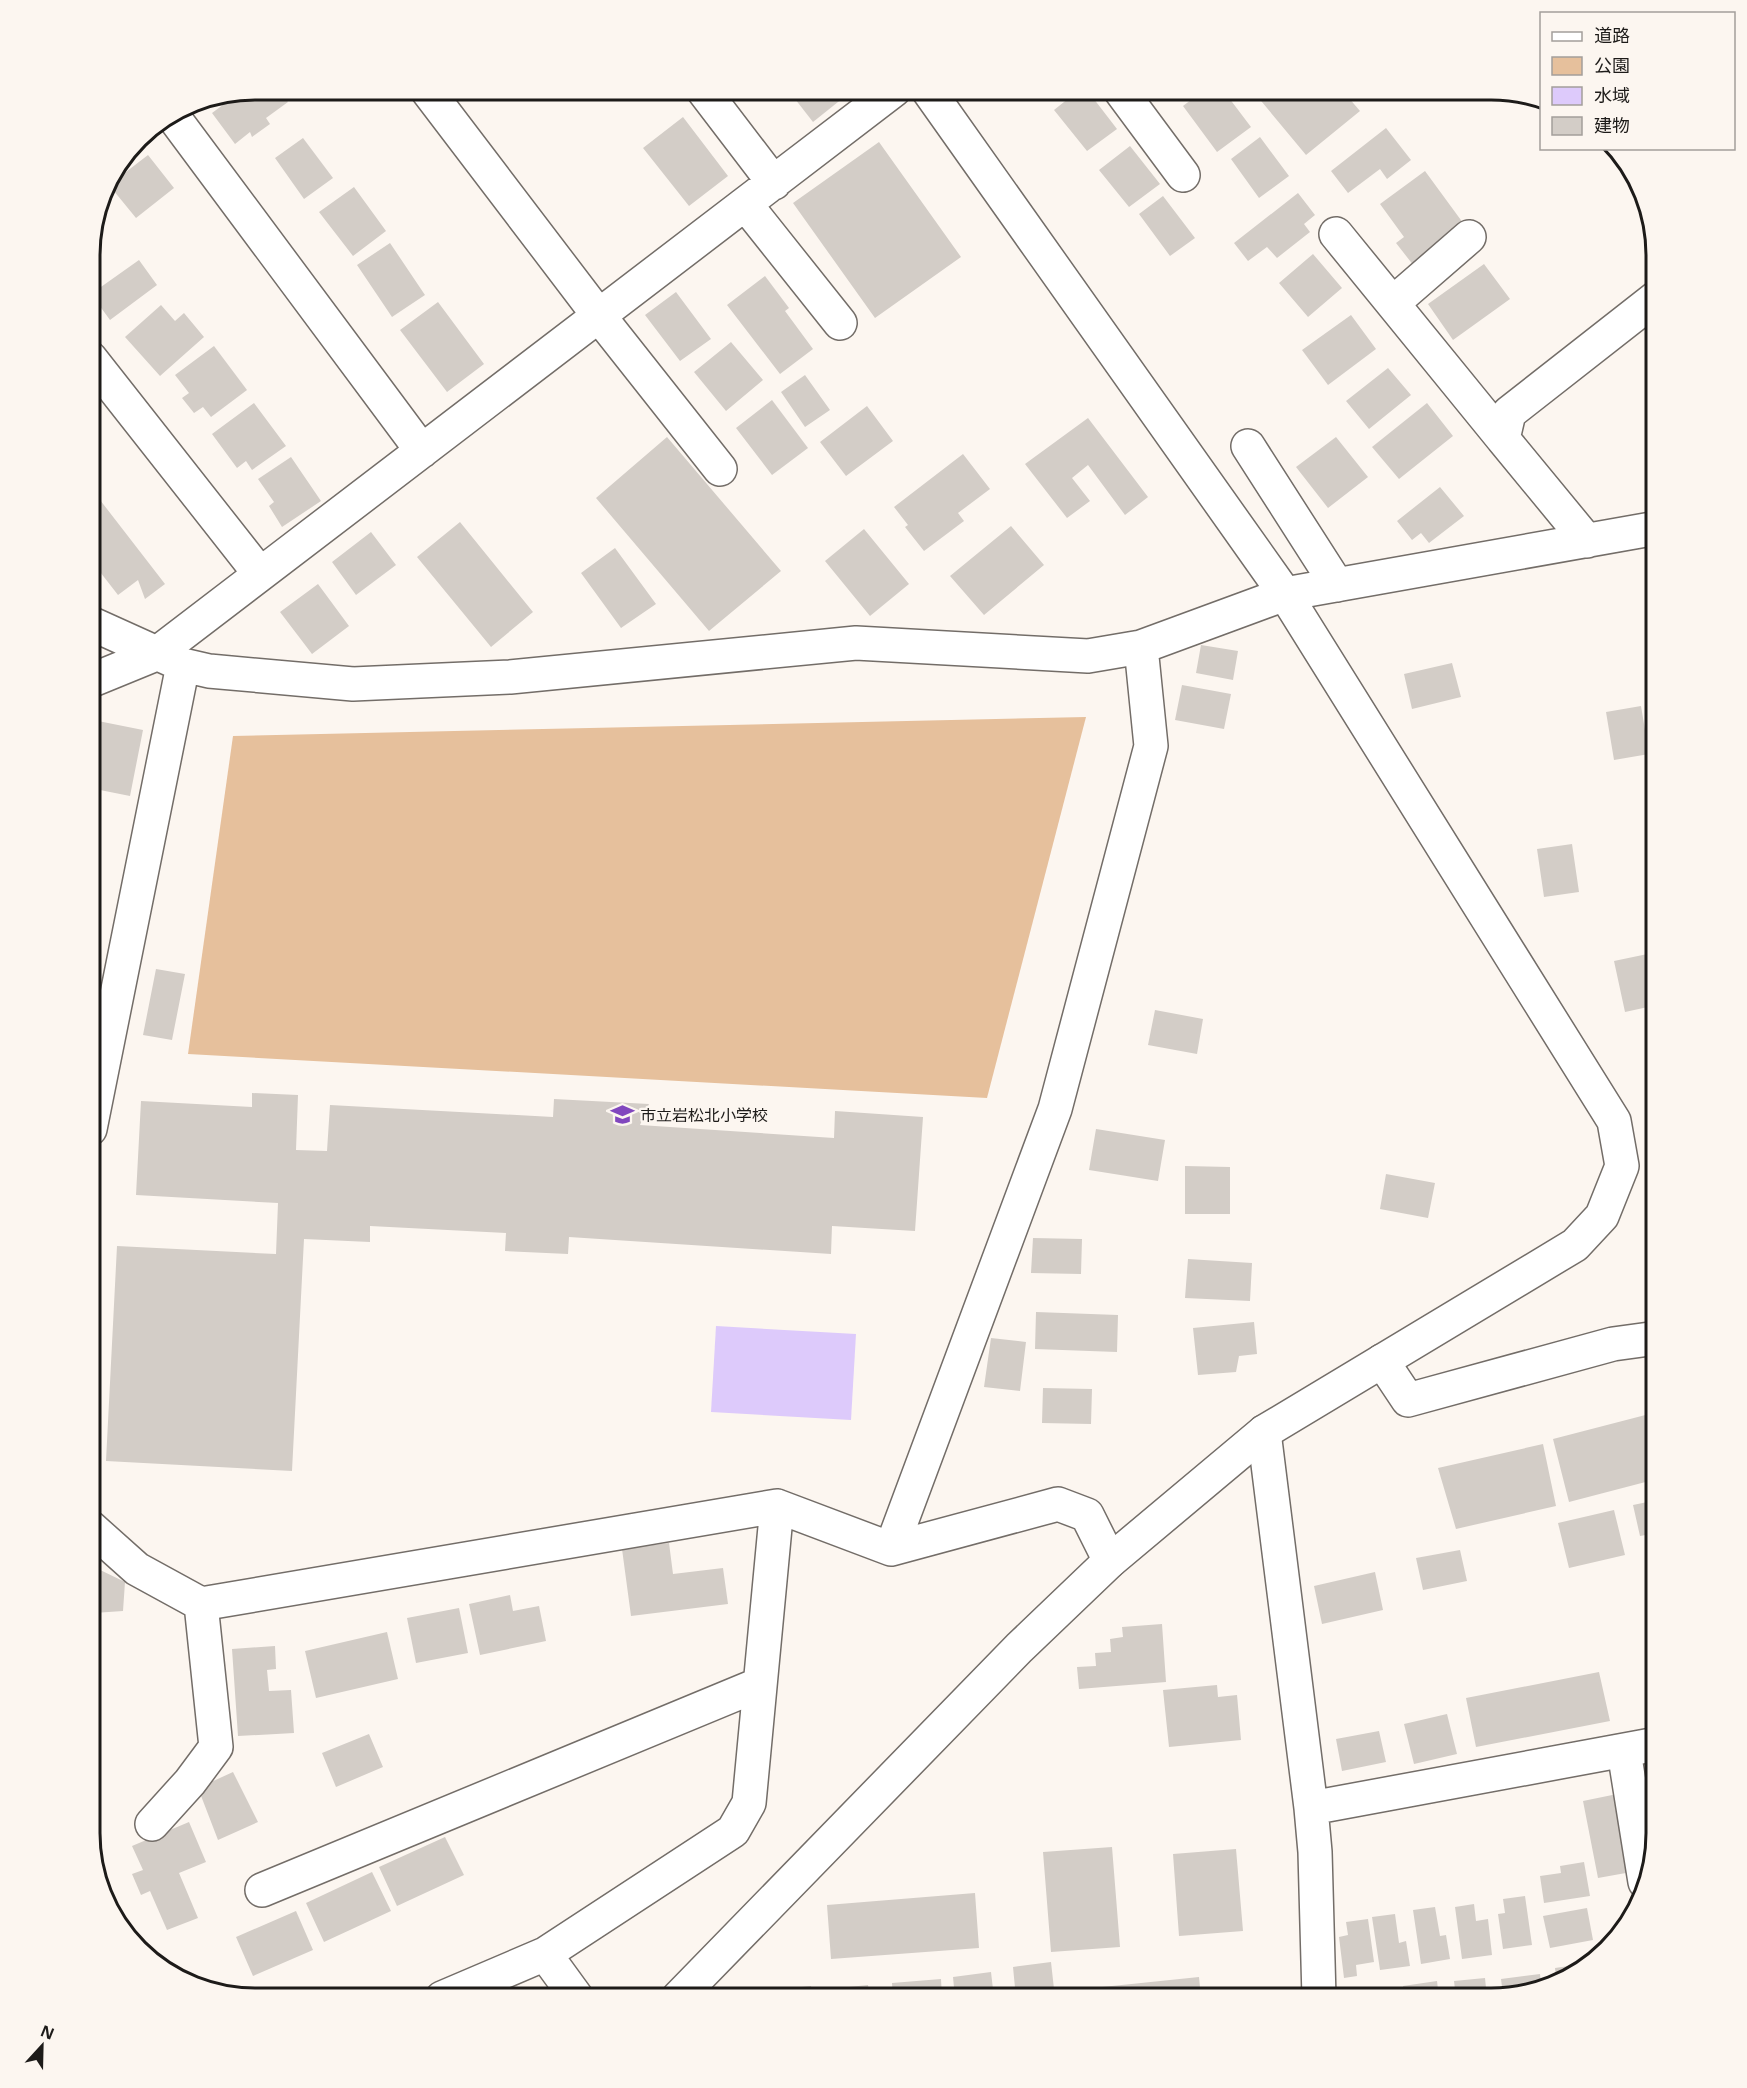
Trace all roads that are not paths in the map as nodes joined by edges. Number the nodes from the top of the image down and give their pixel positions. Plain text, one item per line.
1 (435, 101) edge
2 (711, 101) edge
3 (880, 101) edge
4 (936, 101) edge
5 (1128, 101) edge
6 (177, 122) edge
7 (1184, 175) dead end
8 (774, 183) junction
9 (746, 205) junction
10 (1336, 234) dead end
11 (1469, 237) dead end
12 (1392, 303) junction
13 (1646, 306) edge
14 (599, 316) junction
15 (840, 323) dead end
16 (101, 372) edge
17 (1503, 440) junction
18 (1248, 446) dead end
19 (422, 451) junction
20 (720, 469) dead end
21 (1646, 530) edge
22 (1587, 542) junction
23 (260, 574) junction
24 (1337, 585) junction
25 (1285, 594) junction
26 (101, 628) edge
27 (1141, 647) junction
28 (169, 660) junction
29 (101, 678) edge
30 (101, 1035) edge
31 (1646, 1340) edge
32 (1382, 1361) junction
33 (1264, 1432) junction
34 (777, 1506) junction
35 (100, 1536) edge
36 (891, 1549) junction
37 (1110, 1562) junction
38 (201, 1604) junction
39 (760, 1684) junction
40 (1646, 1746) edge
41 (1624, 1751) junction
42 (1311, 1808) junction
43 (152, 1824) dead end
44 (1643, 1866) edge
45 (262, 1890) dead end
46 (544, 1954) junction
47 (465, 1988) edge
48 (570, 1988) edge
49 (695, 1988) edge
50 (1319, 1988) edge

1 - 14 street
2 - 8 street
3 - 8 street
4 - 25 street
5 - 7 street
6 - 19 street
8 - 9 street
9 - 14 street
9 - 15 street
10 - 12 street
11 - 12 street
12 - 17 street
13 - 17 street
14 - 19 street
14 - 20 street
16 - 23 street
17 - 22 street
18 - 24 street
19 - 23 street
21 - 22 street
22 - 24 street
23 - 28 street
24 - 25 street
25 - 27 street
25 - 32 street
26 - 28 street
27 - 28 street
27 - 36 street
28 - 29 street
28 - 30 street
31 - 32 street
32 - 33 street
33 - 37 street
33 - 42 street
34 - 36 street
34 - 38 street
34 - 39 street
35 - 38 street
36 - 37 street
37 - 49 street
38 - 43 street
39 - 45 street
39 - 46 street
40 - 41 street
41 - 42 street
41 - 44 street
42 - 50 street
46 - 47 street
46 - 48 street

